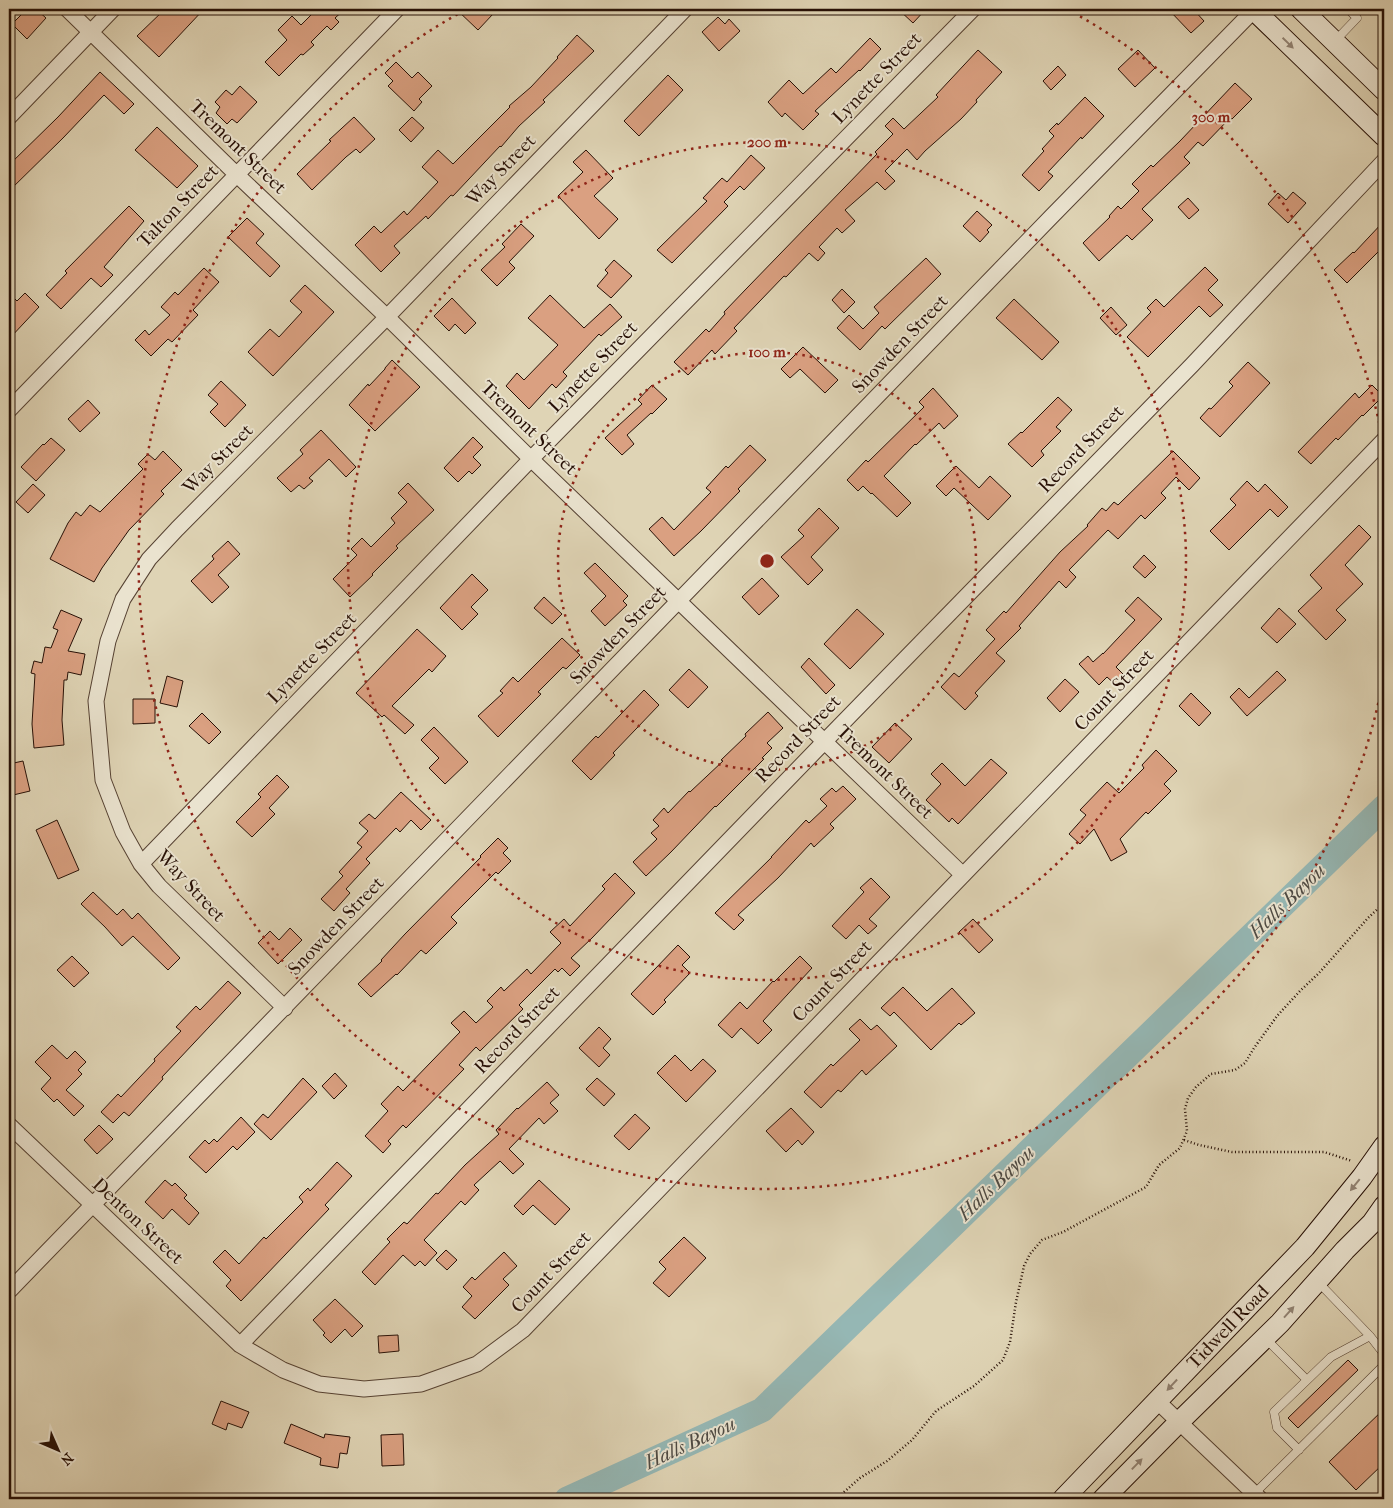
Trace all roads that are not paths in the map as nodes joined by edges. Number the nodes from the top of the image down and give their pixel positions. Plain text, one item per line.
1 (67, 9) edge
2 (113, 9) edge
3 (397, 9) edge
4 (685, 9) edge
5 (973, 9) edge
6 (1254, 9) edge
7 (1300, 9) edge
8 (1348, 9) edge
9 (91, 32) junction
10 (1334, 41) junction
11 (1384, 90) edge
12 (9, 117) edge
13 (1384, 136) edge
14 (1384, 161) edge
15 (236, 174) junction
16 (387, 317) junction
17 (9, 410) edge
18 (1384, 440) edge
19 (531, 459) junction
20 (678, 601) junction
21 (824, 742) junction
22 (141, 864) junction
23 (964, 875) junction
24 (285, 1008) junction
25 (9, 1125) edge
26 (1384, 1146) edge
27 (92, 1205) junction
28 (1384, 1206) edge
29 (1317, 1281) junction
30 (10, 1290) dead end
31 (1370, 1336) junction
32 (1266, 1338) junction
33 (240, 1345) junction
34 (1307, 1380) junction
35 (1157, 1402) junction
36 (1179, 1422) junction
37 (1298, 1450) junction
38 (1257, 1497) edge
39 (1063, 1499) edge
40 (1103, 1499) edge

1 - 9 street, Tremont Street
2 - 9 street
3 - 15 street, Talton Street
4 - 16 street, Way Street
5 - 19 street, Lynette Street
6 -> 13 main road
6 - 20 street, Snowden Street
7 - 10 main road
8 - 10 lane
9 - 12 street
9 - 15 street, Tremont Street
10 - 11 main road
14 - 21 street, Record Street
15 - 16 street, Tremont Street
15 - 17 street, Talton Street
16 - 19 street, Tremont Street
16 - 22 street, Way Street
18 - 23 street, Count Street
19 - 20 street, Tremont Street
19 - 22 street, Lynette Street
20 - 21 street, Tremont Street
20 - 24 street, Snowden Street
21 - 23 street, Tremont Street
21 - 33 street, Record Street
22 - 24 street, Way Street
23 - 33 street, Count Street
24 - 27 street, Snowden Street
25 - 27 street, Denton Street
26 -> 35 main road, Tidwell Road
27 - 30 street, Snowden Street
27 - 33 street, Denton Street
28 - 29 main road, Tidwell Road
29 - 31 lane
32 -> 29 main road, Tidwell Road
31 - 34 lane
31 - 37 lane
32 - 34 lane
32 - 36 main road, Tidwell Road
34 - 37 lane
35 - 36 street
35 - 39 main road, Tidwell Road
36 - 38 street
40 -> 36 main road, Tidwell Road
37 - 38 lane

